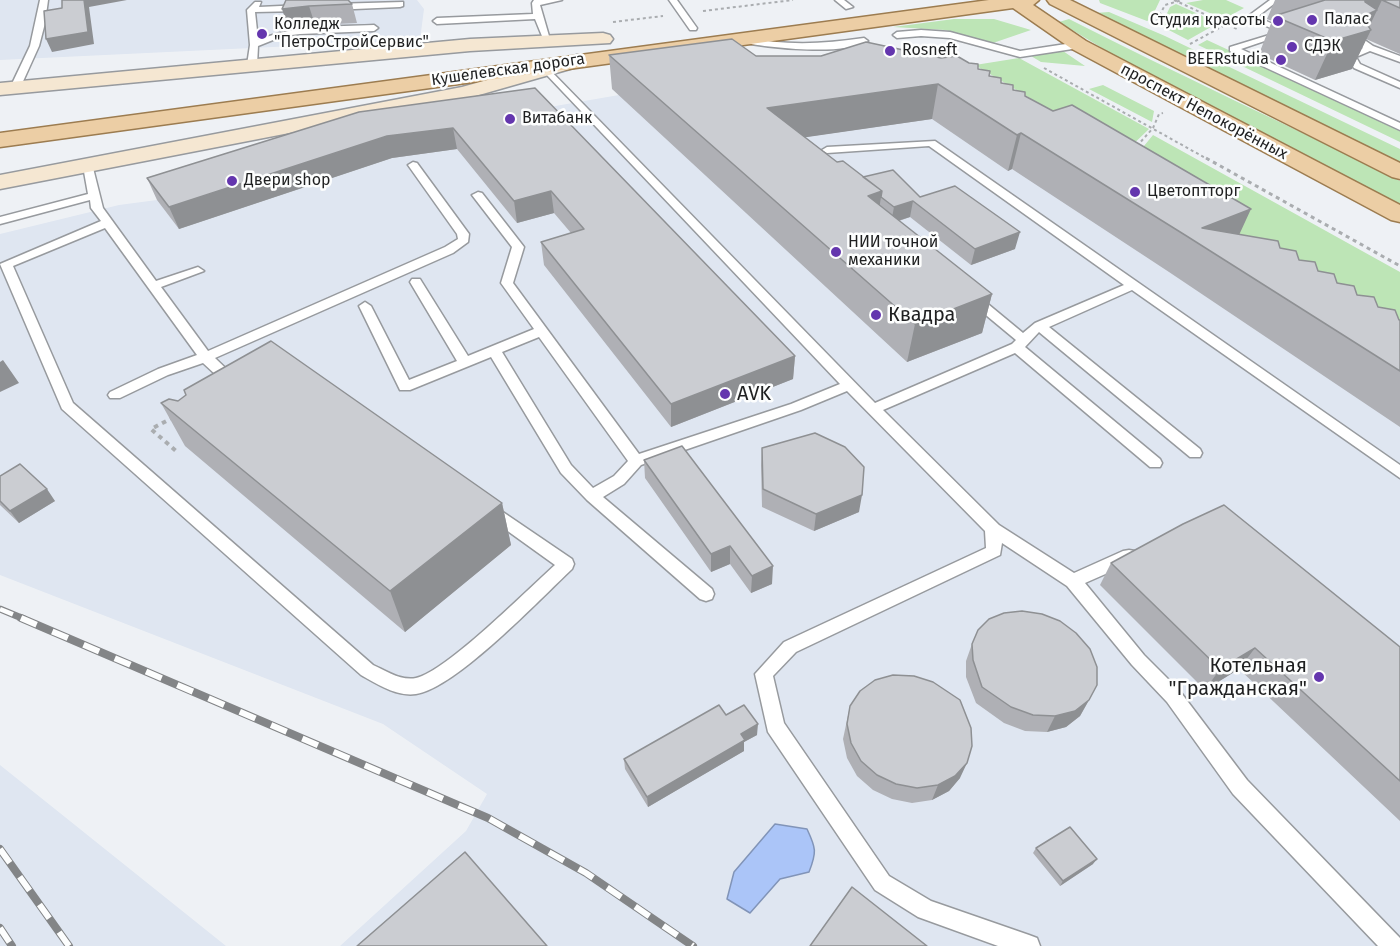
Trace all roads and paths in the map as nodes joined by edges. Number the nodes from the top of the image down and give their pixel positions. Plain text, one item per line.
1 (45, 0) edge
2 (262, 0) edge
3 (558, 0) edge
4 (673, 0) edge
5 (909, 0) edge
6 (1056, 0) edge
7 (1175, 0) edge
8 (1182, 0) edge
9 (1275, 0) edge
10 (537, 1) edge
11 (1020, 1) edge
12 (400, 4) dead end
13 (844, 4) edge
14 (320, 7) edge
15 (308, 8) edge
16 (251, 10) junction
17 (538, 16) junction
18 (1251, 17) junction
19 (437, 21) dead end
20 (1225, 24) junction
21 (374, 28) dead end
22 (693, 28) junction
23 (1153, 28) dead end
24 (1360, 33) edge
25 (897, 35) dead end
26 (603, 39) junction
27 (744, 40) junction
28 (864, 40) edge
29 (1261, 40) junction
30 (548, 41) junction
31 (1189, 44) dead end
32 (1079, 45) junction
33 (1370, 48) junction
34 (253, 55) junction
35 (1400, 59) edge
36 (577, 61) junction
37 (1050, 66) dead end
38 (459, 69) junction
39 (547, 70) junction
40 (1400, 85) edge
41 (7, 88) edge
42 (1169, 111) dead end
43 (0, 123) edge
44 (1400, 127) edge
45 (1153, 128) junction
46 (0, 140) edge
47 (827, 150) dead end
48 (1133, 150) edge
49 (413, 165) dead end
50 (88, 166) junction
51 (1400, 172) edge
52 (0, 182) edge
53 (478, 195) dead end
54 (93, 196) junction
55 (44, 207) junction
56 (0, 212) edge
57 (1400, 215) edge
58 (0, 221) edge
59 (107, 223) junction
60 (3, 264) edge
61 (1400, 266) edge
62 (198, 271) dead end
63 (416, 282) dead end
64 (1133, 285) junction
65 (153, 286) junction
66 (960, 288) edge
67 (365, 306) dead end
68 (1040, 326) junction
69 (542, 332) junction
70 (1021, 343) junction
71 (494, 351) junction
72 (205, 357) junction
73 (465, 362) junction
74 (232, 385) edge
75 (849, 385) junction
76 (115, 395) dead end
77 (873, 409) junction
78 (174, 417) edge
79 (176, 451) edge
80 (1195, 453) dead end
81 (636, 461) junction
82 (1155, 463) dead end
83 (1400, 473) edge
84 (592, 496) junction
85 (479, 503) edge
86 (993, 530) junction
87 (1147, 548) edge
88 (1073, 581) junction
89 (706, 594) dead end
90 (1029, 946) edge
91 (1393, 946) edge

1 - 41 lane
2 - 16 lane
3 - 10 lane
4 - 22 lane
5 - 13 main road, Кушелевская дорога
6 - 51 main road, проспект Непокорённых
7 - 8 path
7 - 20 path
7 - 23 path
9 - 18 lane
10 - 17 lane
11 - 27 main road, Кушелевская дорога
11 - 32 main road, проспект Непокорённых
12 - 14 lane
13 - 22 main road, Кушелевская дорога
15 - 16 lane
16 - 34 lane
17 - 19 lane
17 - 30 lane
18 - 20 path
18 - 29 lane
20 - 29 path
20 - 31 path
21 - 34 lane
22 - 26 main road, Кушелевская дорога
24 - 33 lane
25 - 32 lane
26 - 30 main road
26 - 38 main road, Кушелевская дорога
27 - 28 lane
27 - 36 main road, Кушелевская дорога
29 - 44 lane
30 - 38 main road
32 - 57 main road, проспект Непокорённых
33 - 35 lane
33 - 40 lane
34 - 38 main road
34 - 41 main road
36 - 38 main road, Кушелевская дорога
36 - 39 main road
37 - 45 path
38 - 39 main road
38 - 43 main road, Кушелевская дорога
38 - 46 main road, Кушелевская дорога
38 - 50 main road
39 - 75 lane
42 - 45 path
45 - 48 path
45 - 61 path
47 - 64 lane
49 - 72 lane
50 - 52 main road
50 - 54 lane
53 - 69 lane
54 - 55 lane
54 - 59 lane
55 - 56 lane
55 - 58 lane
59 - 60 lane
59 - 65 lane
60 - 85 lane
62 - 65 lane
63 - 73 lane
64 - 68 lane
64 - 83 lane
65 - 72 lane
66 - 70 lane
67 - 73 lane
68 - 70 lane
68 - 80 lane
69 - 71 lane
69 - 81 lane
70 - 77 lane
70 - 82 lane
71 - 73 lane
71 - 84 lane
72 - 74 lane
72 - 76 lane
75 - 77 lane
75 - 81 lane
77 - 86 lane
78 - 79 path
81 - 84 lane
84 - 89 lane
86 - 88 lane
86 - 90 lane
87 - 88 lane
88 - 91 lane

